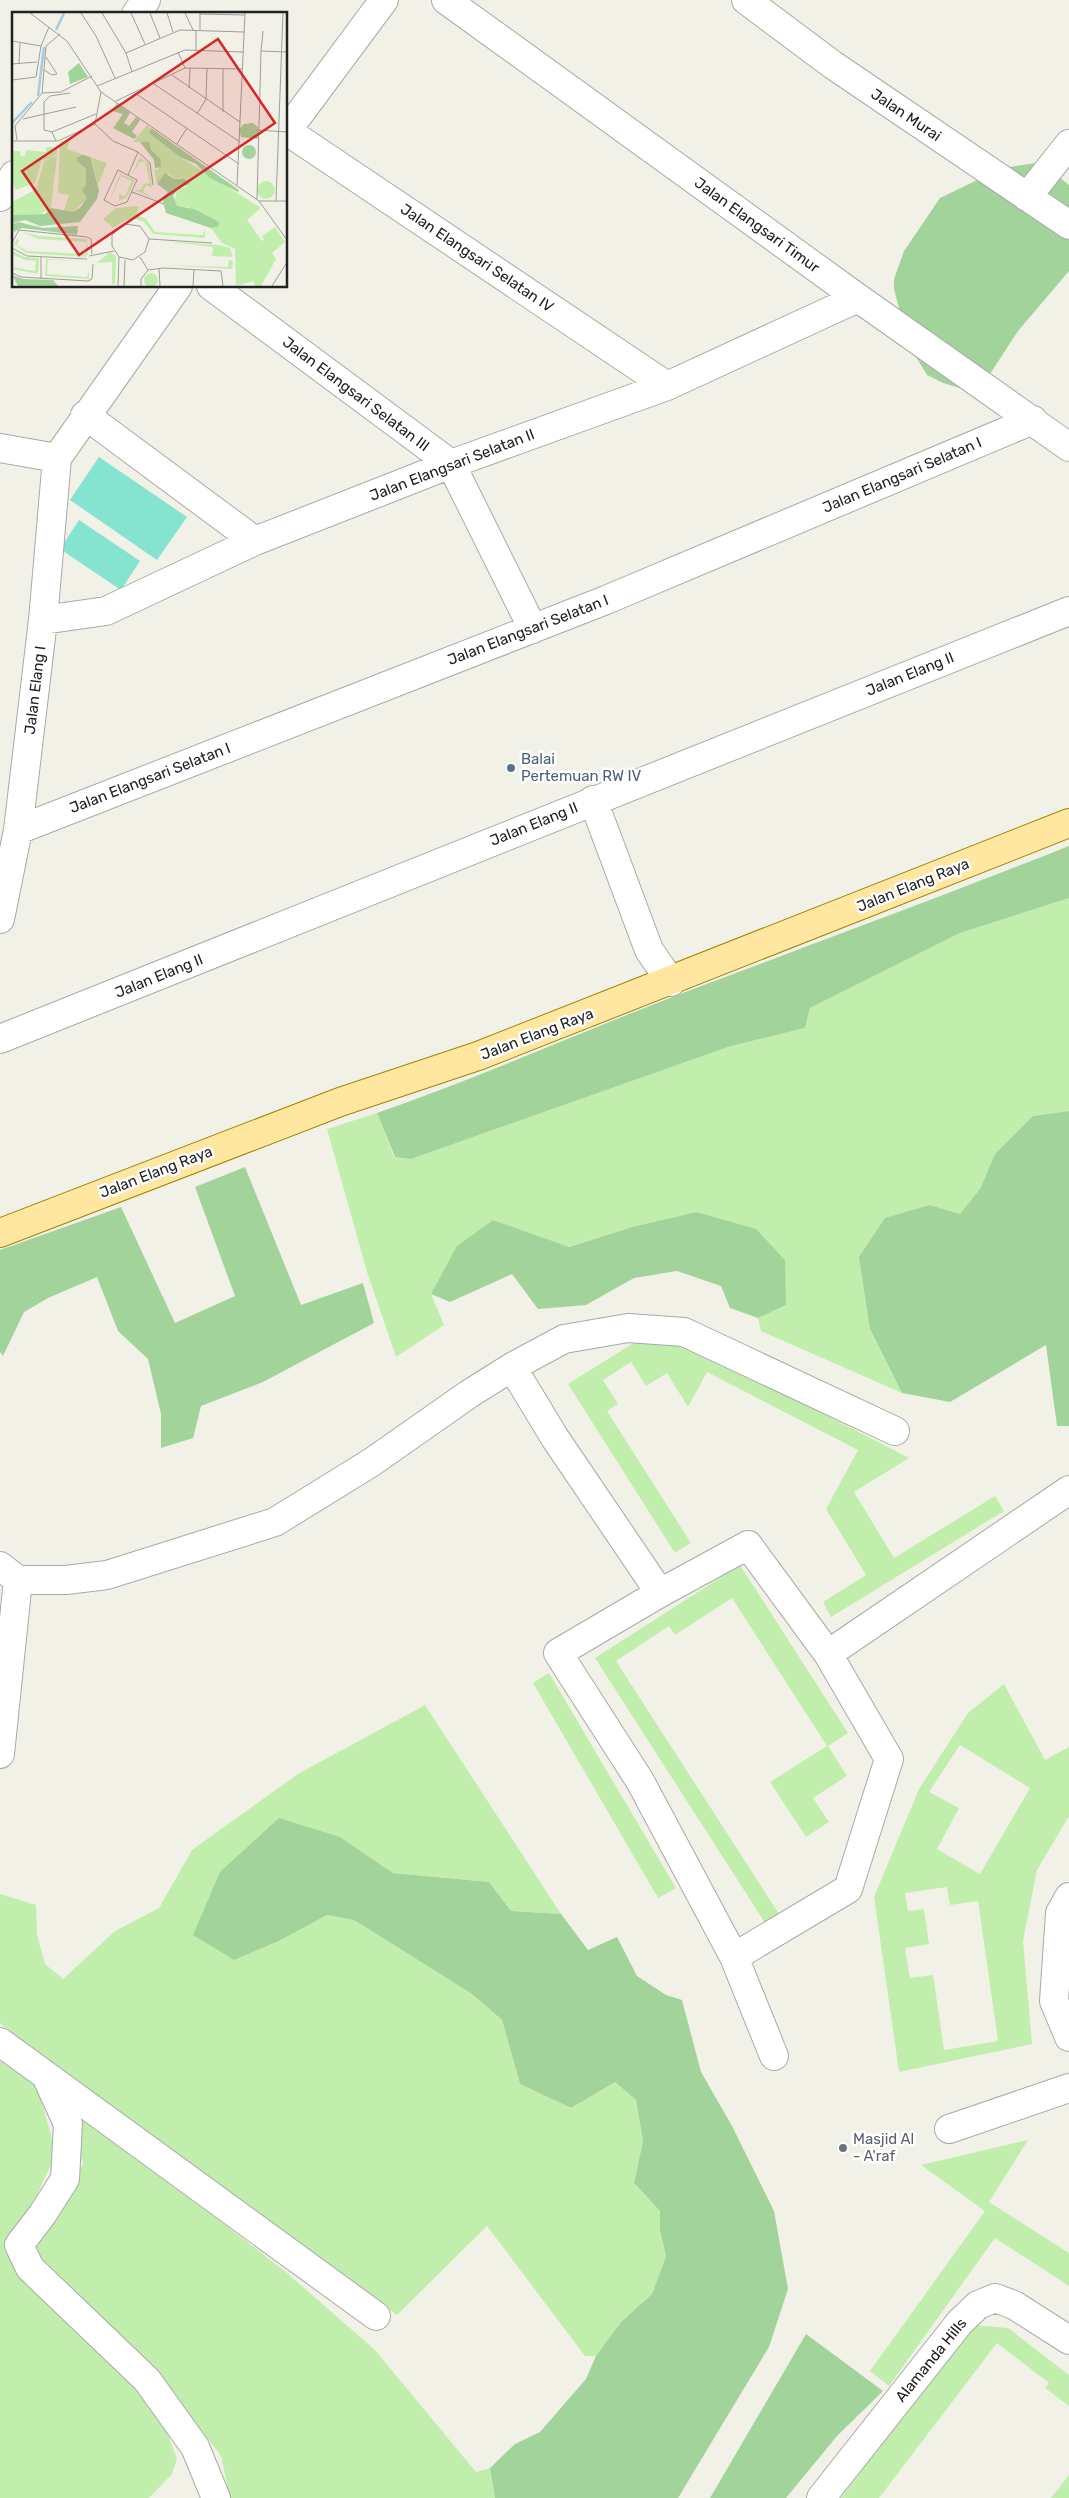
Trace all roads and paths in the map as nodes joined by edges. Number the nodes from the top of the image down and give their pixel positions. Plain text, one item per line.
1 (146, 0) edge
2 (384, 0) edge
3 (446, 0) edge
4 (746, 0) edge
5 (137, 12) edge
6 (288, 129) edge
7 (288, 133) edge
8 (1069, 144) edge
9 (12, 178) edge
10 (0, 196) edge
11 (1027, 197) junction
12 (1069, 225) edge
13 (177, 288) edge
14 (214, 288) edge
15 (858, 298) junction
16 (667, 386) junction
17 (85, 415) junction
18 (1033, 420) junction
19 (1069, 447) edge
20 (0, 448) edge
21 (57, 458) junction
22 (450, 464) junction
23 (255, 541) junction
24 (1069, 611) edge
25 (43, 620) junction
26 (532, 628) junction
27 (593, 800) junction
28 (1069, 823) edge
29 (18, 830) junction
30 (0, 919) edge
31 (671, 982) junction
32 (0, 1040) edge
33 (0, 1233) edge
34 (512, 1368) junction
35 (895, 1431) dead end
36 (1069, 1490) edge
37 (9, 1573) edge
38 (660, 1593) junction
39 (828, 1654) junction
40 (0, 1754) edge
41 (1069, 1897) edge
42 (734, 1957) junction
43 (1069, 2037) edge
44 (0, 2042) edge
45 (774, 2056) dead end
46 (46, 2076) junction
47 (1069, 2088) edge
48 (950, 2129) dead end
49 (376, 2316) dead end
50 (1069, 2340) edge
51 (216, 2498) edge
52 (821, 2498) edge

1 - 5 street
2 - 6 street
3 - 15 street, Jalan Elangsari Timur
4 - 11 street, Jalan Murai
7 - 16 street, Jalan Elangsari Selatan IV
8 - 11 street
9 - 10 street
11 - 12 street, Jalan Murai
13 - 17 street
14 - 22 street, Jalan Elangsari Selatan III
15 - 16 street, Jalan Elangsari Selatan II
15 - 18 street, Jalan Elangsari Timur
16 - 22 street, Jalan Elangsari Selatan II
17 - 21 street
17 - 23 street
18 - 19 street, Jalan Elangsari Timur
18 - 26 street, Jalan Elangsari Selatan I
20 - 21 street
21 - 25 street, Jalan Elang I
22 - 23 street, Jalan Elangsari Selatan II
22 - 26 street, Jalan Elangsari Selatan III
23 - 25 street, Jalan Elangsari Selatan II
24 - 27 street, Jalan Elang II
25 - 29 street, Jalan Elang I
26 - 29 street, Jalan Elangsari Selatan I
27 - 31 street
27 - 32 street, Jalan Elang II
28 - 31 main road, Jalan Elang Raya
29 - 30 street, Jalan Elang I
31 - 33 main road, Jalan Elang Raya
34 - 35 street
34 - 37 street
34 - 38 street
36 - 39 street
37 - 40 street
38 - 39 street
38 - 42 street
39 - 42 street
41 - 43 street
42 - 45 street
44 - 46 street
46 - 49 street
46 - 51 street
47 - 48 street
50 - 52 street, Alamanda Hills

